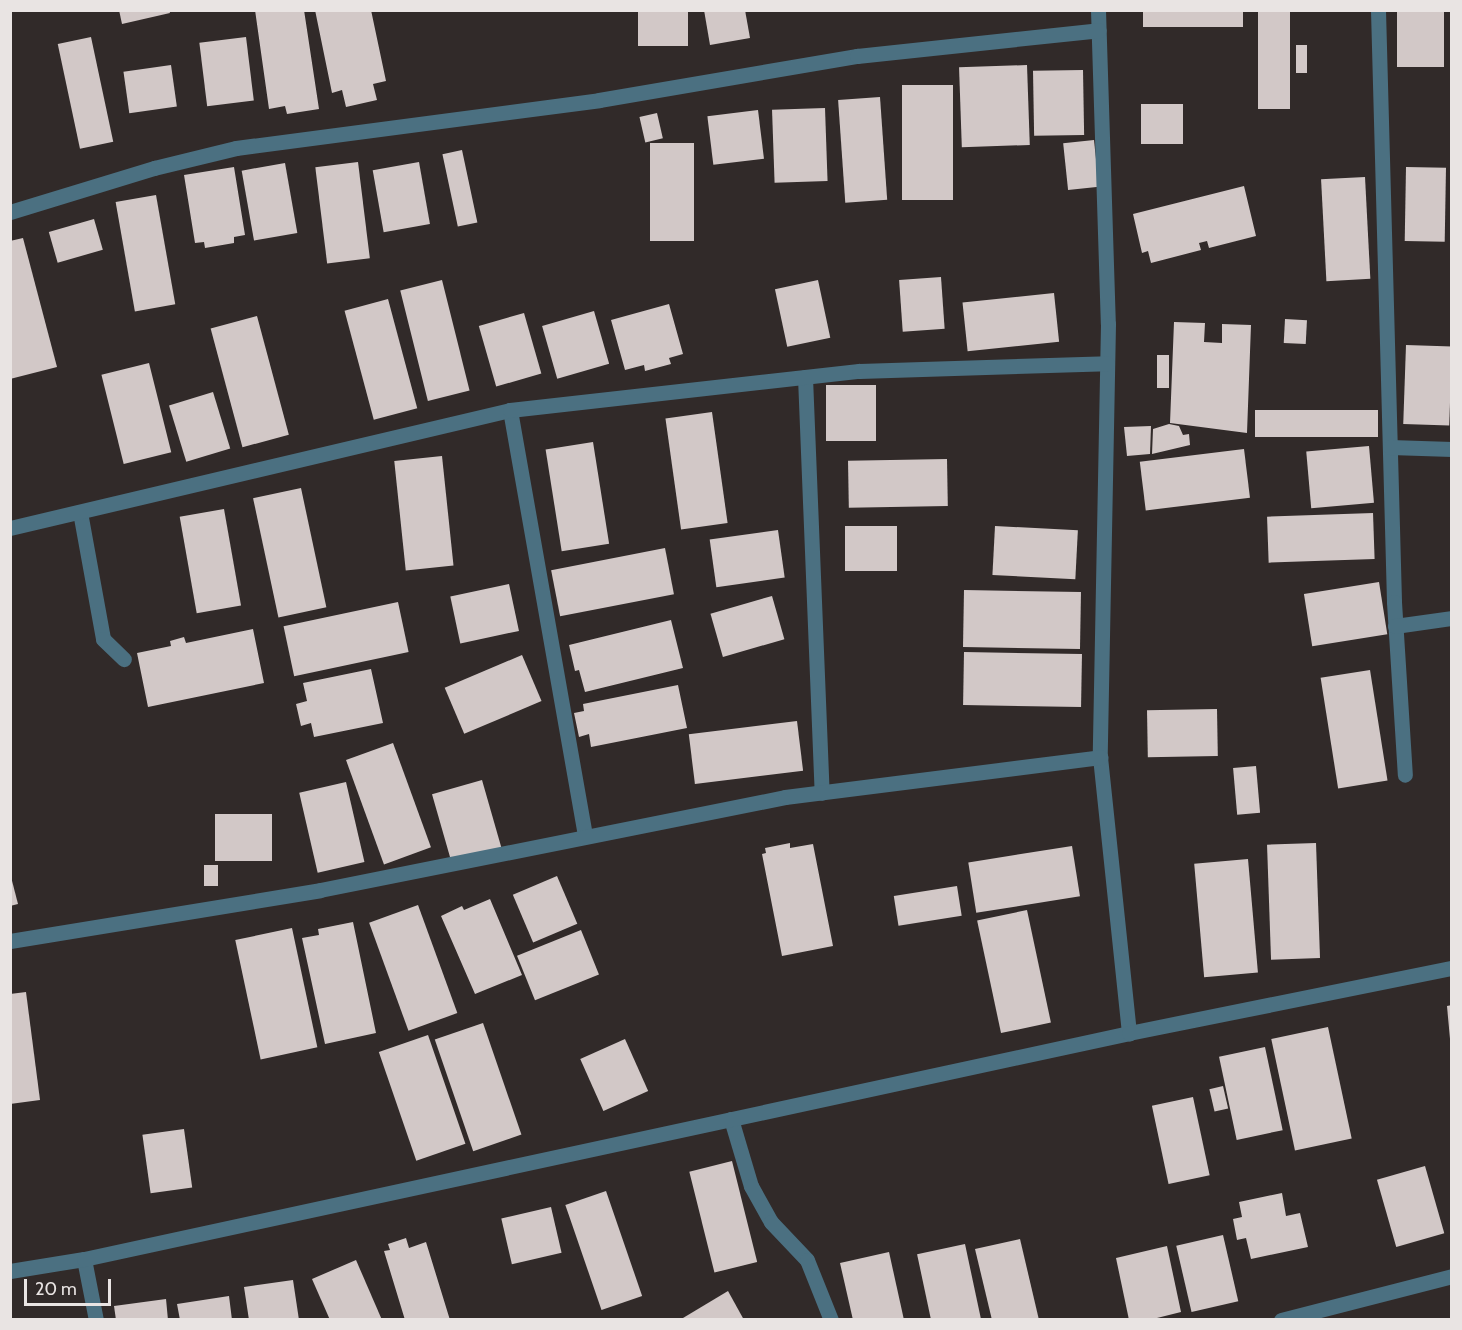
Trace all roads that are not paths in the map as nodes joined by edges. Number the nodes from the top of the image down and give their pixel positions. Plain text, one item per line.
1 (1098, 10) edge
2 (1378, 10) edge
3 (1099, 30) junction
4 (10, 212) edge
5 (1107, 363) junction
6 (805, 377) junction
7 (510, 410) junction
8 (1390, 447) junction
9 (1452, 449) edge
10 (80, 512) junction
11 (10, 528) edge
12 (1452, 618) edge
13 (1395, 626) junction
14 (124, 659) dead end
15 (1100, 757) junction
16 (1405, 775) dead end
17 (822, 792) junction
18 (585, 836) junction
19 (10, 941) edge
20 (1452, 968) edge
21 (1129, 1033) junction
22 (732, 1119) junction
23 (84, 1259) junction
24 (10, 1270) edge
25 (1452, 1276) edge
26 (96, 1320) edge
27 (831, 1320) edge
28 (1281, 1320) edge

1 - 3 street
2 - 8 street
3 - 4 street
3 - 5 street
5 - 6 street
5 - 15 street
6 - 7 street
6 - 17 street
7 - 10 street
7 - 18 street
8 - 9 street
8 - 13 street
10 - 11 street
10 - 14 street
12 - 13 street
13 - 16 street
15 - 17 street
15 - 21 street
17 - 18 street
18 - 19 street
20 - 21 street
21 - 22 street
22 - 23 street
22 - 27 street
23 - 24 street
23 - 26 street
25 - 28 street

